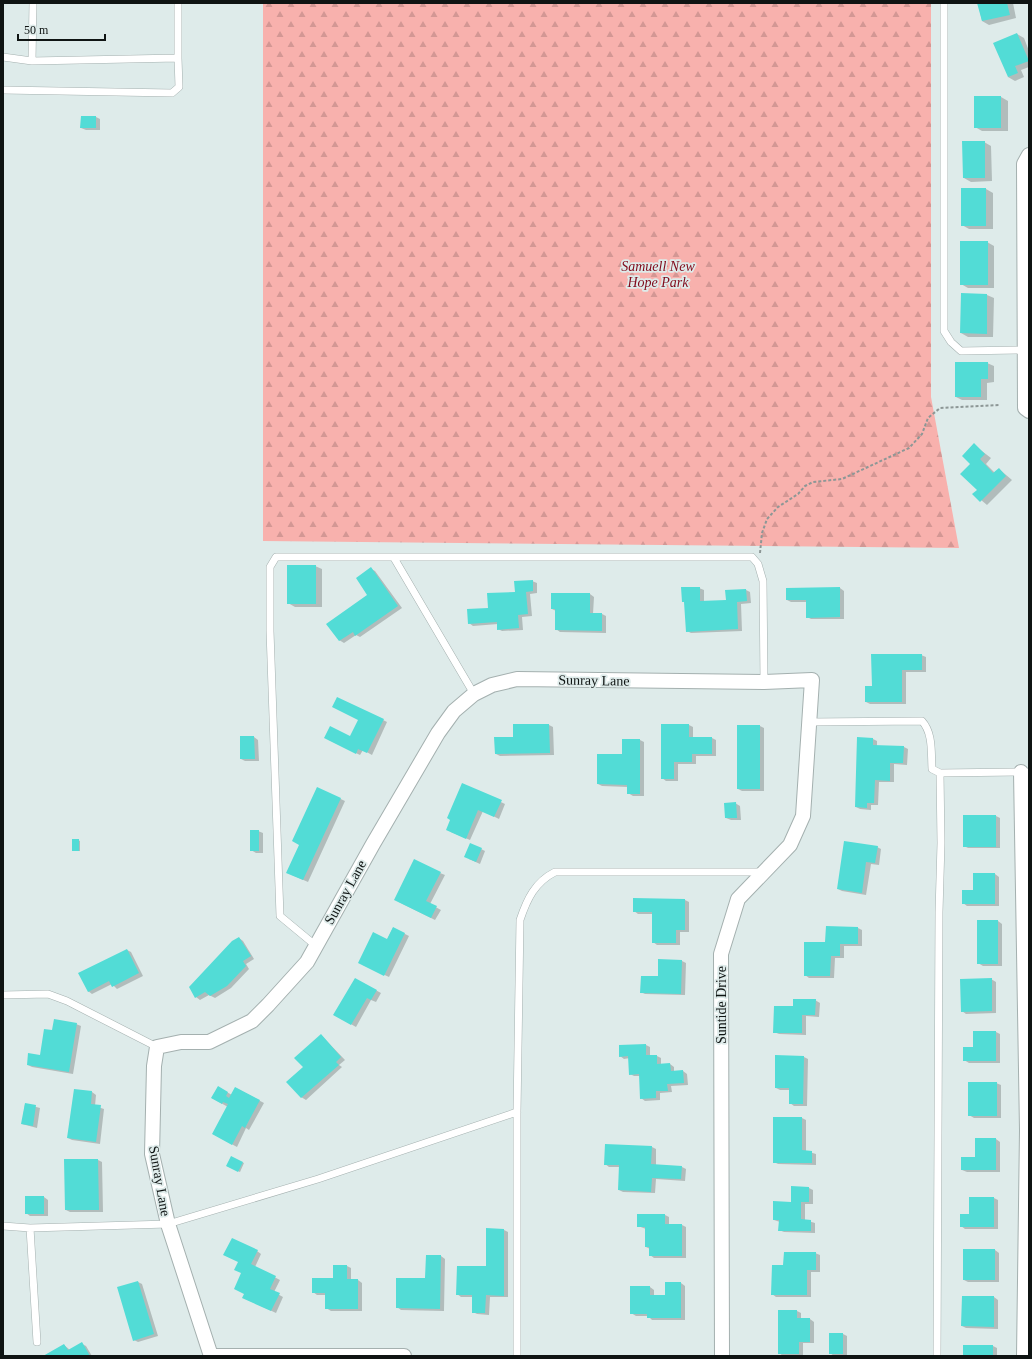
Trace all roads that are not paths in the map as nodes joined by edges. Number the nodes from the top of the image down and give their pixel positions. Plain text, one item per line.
1 (33, 3) edge
2 (178, 3) edge
3 (944, 3) edge
4 (3, 57) edge
5 (178, 58) junction
6 (32, 61) junction
7 (3, 90) edge
8 (1029, 155) edge
9 (1027, 203) edge
10 (1025, 350) junction
11 (1027, 410) edge
12 (394, 558) junction
13 (812, 680) joint
14 (764, 682) junction
15 (474, 694) junction
16 (810, 722) junction
17 (1025, 772) edge
18 (940, 773) junction
19 (764, 872) junction
20 (1026, 890) edge
21 (315, 945) junction
22 (3, 995) edge
23 (1028, 1007) edge
24 (157, 1046) junction
25 (517, 1112) junction
26 (1028, 1130) edge
27 (168, 1224) junction
28 (3, 1226) edge
29 (30, 1228) junction
30 (38, 1342) dead end
31 (211, 1356) edge
32 (404, 1356) edge
33 (517, 1356) edge
34 (722, 1356) edge
35 (937, 1356) edge
36 (1024, 1356) edge

1 - 6 lane
2 - 5 lane
3 - 10 lane
4 - 6 lane
5 - 6 lane
5 - 7 lane
8 - 9 street
9 - 10 street
10 - 11 street
12 - 14 lane
12 - 15 lane
12 - 21 lane
13 - 14 street, Sunray Lane
13 - 16 street, Suntide Drive
14 - 15 street, Sunray Lane
15 - 21 street, Sunray Lane
16 - 18 lane
16 - 19 street, Suntide Drive
17 - 18 lane
17 - 20 street
18 - 35 lane
19 - 25 lane
19 - 34 street, Suntide Drive
20 - 23 street
21 - 24 street, Sunray Lane
22 - 24 lane
23 - 26 street
24 - 27 street, Sunray Lane
25 - 27 lane
25 - 33 lane
26 - 36 street
27 - 29 lane
27 - 31 street, Sunray Lane
28 - 29 lane
29 - 30 lane
31 - 32 street

